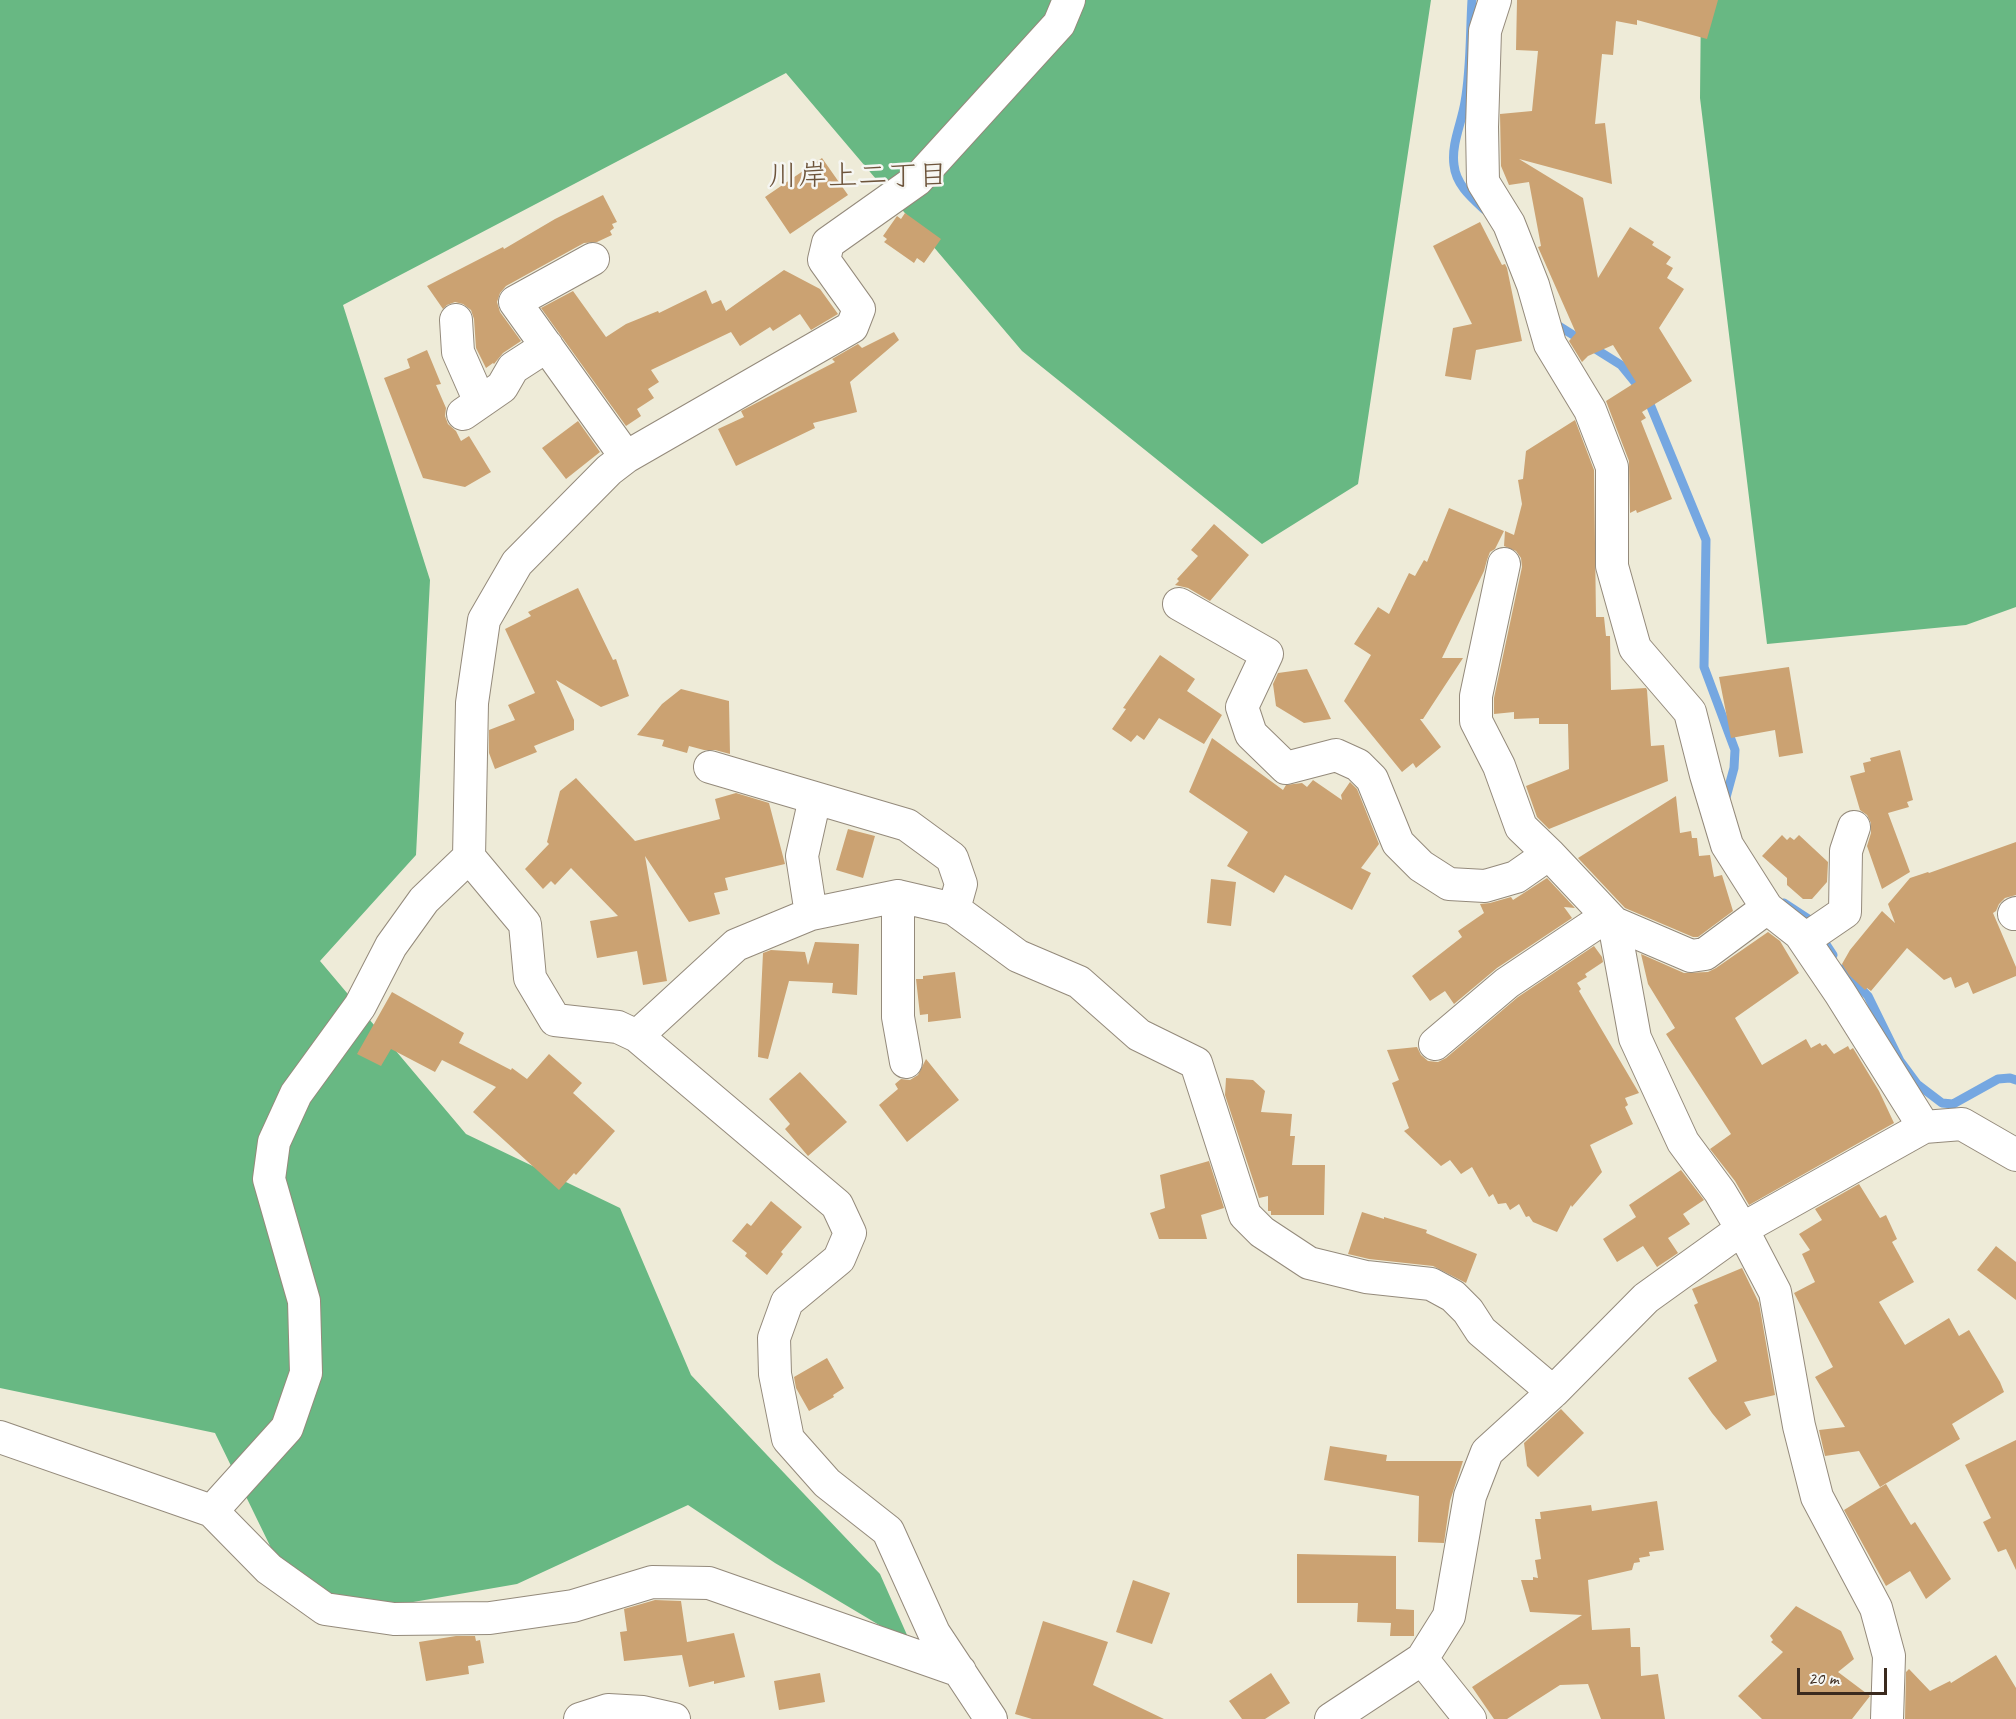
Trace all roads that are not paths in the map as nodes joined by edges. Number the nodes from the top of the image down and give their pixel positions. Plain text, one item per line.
1 (1069, 0) edge
2 (1495, 0) edge
3 (593, 259) dead end
4 (456, 320) dead end
5 (547, 346) junction
6 (626, 457) junction
7 (1504, 564) dead end
8 (1179, 604) dead end
9 (710, 767) dead end
10 (815, 798) junction
11 (1854, 827) dead end
12 (1550, 854) junction
13 (470, 857) junction
14 (898, 896) junction
15 (1767, 908) junction
16 (954, 909) junction
17 (811, 914) junction
18 (1610, 919) junction
19 (1804, 940) junction
20 (637, 1036) junction
21 (1435, 1044) dead end
22 (906, 1062) dead end
23 (1924, 1127) junction
24 (2016, 1155) edge
25 (1742, 1229) junction
26 (1553, 1392) junction
27 (0, 1437) edge
28 (212, 1511) junction
29 (1422, 1659) junction
30 (960, 1671) junction
31 (580, 1719) edge
32 (674, 1719) edge
33 (991, 1719) edge
34 (1331, 1719) edge
35 (1470, 1719) edge
36 (1887, 1719) edge

1 - 6 street
2 - 15 street
3 - 5 street
4 - 5 street
5 - 6 street
6 - 13 street
7 - 12 street
8 - 12 street
9 - 10 street
10 - 16 street
10 - 17 street
11 - 19 street
12 - 18 street
13 - 20 street
13 - 28 street
14 - 16 street
14 - 17 street
14 - 22 street
15 - 18 street
15 - 19 street
16 - 26 street
17 - 20 street
18 - 21 street
18 - 25 street
19 - 23 street
20 - 30 street
23 - 24 street
23 - 25 street
25 - 26 street
25 - 36 street
26 - 29 street
27 - 28 street
28 - 30 street
29 - 34 street
29 - 35 street
30 - 33 street
31 - 32 street

